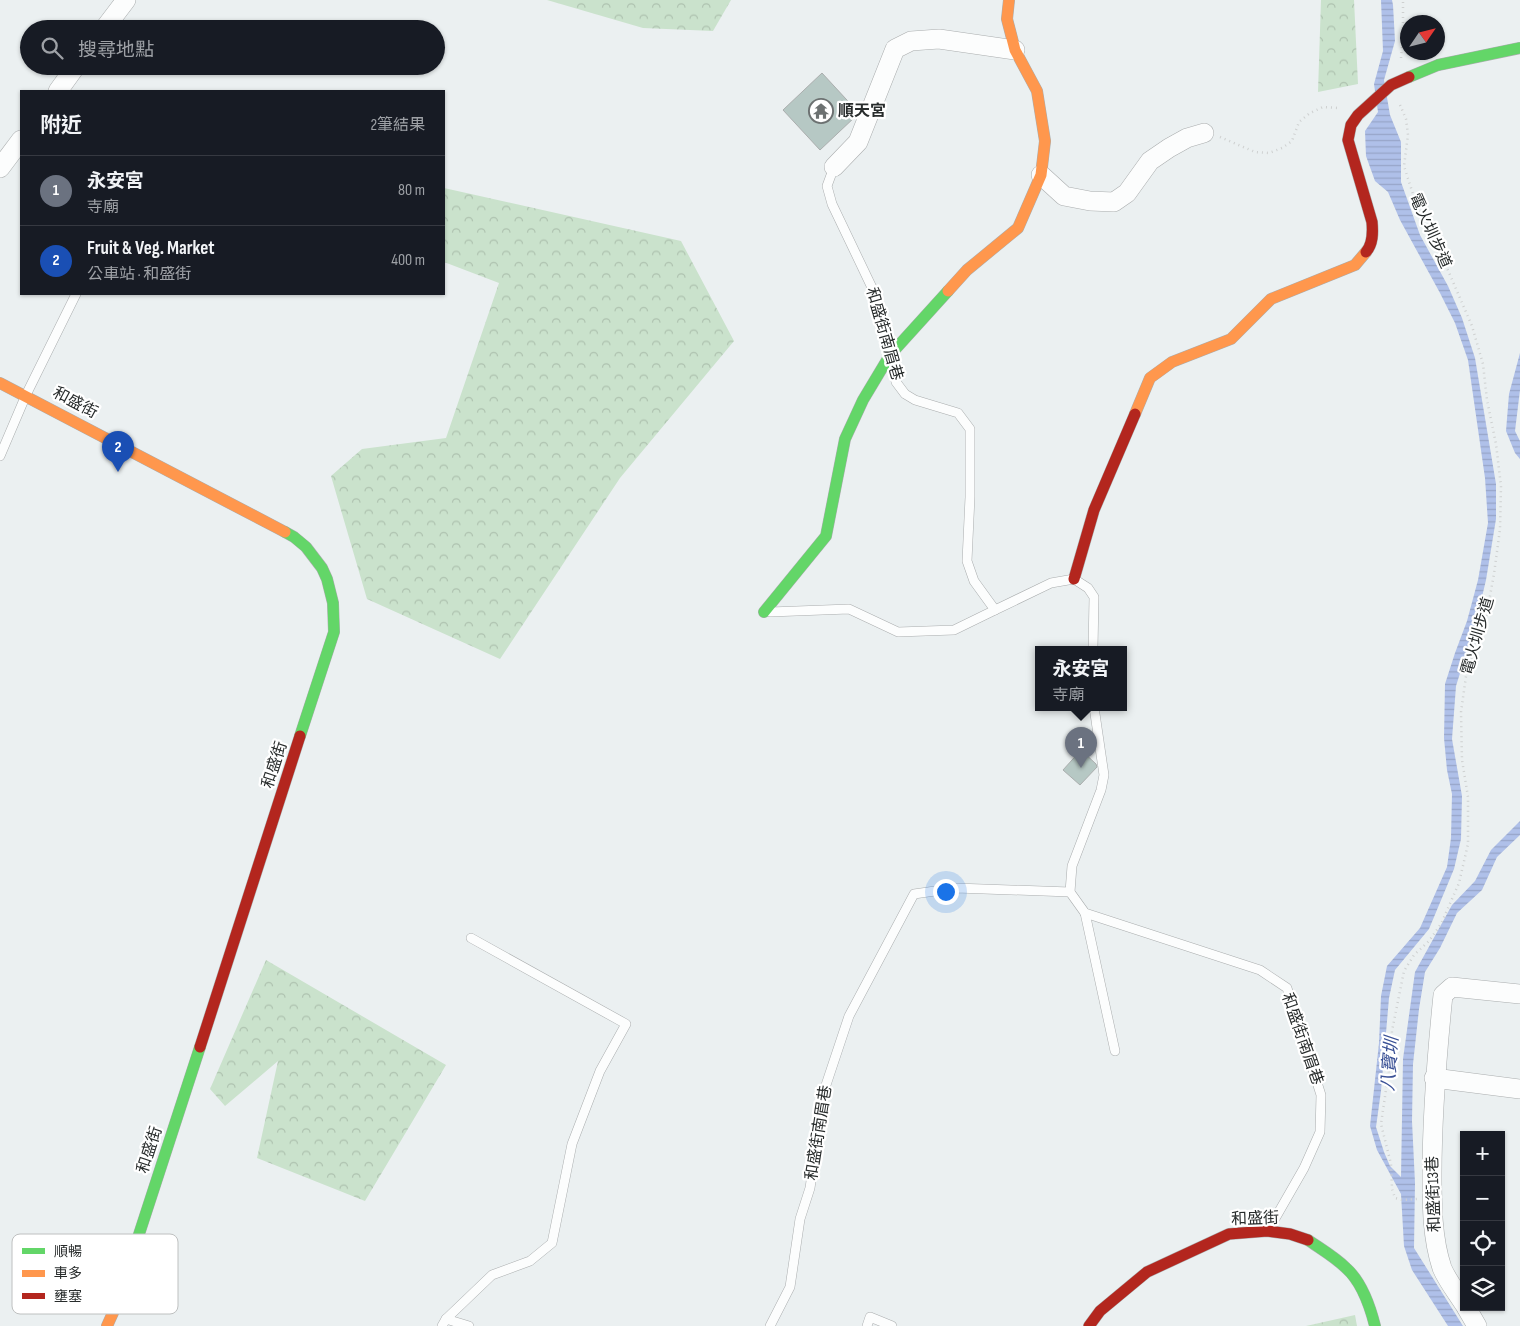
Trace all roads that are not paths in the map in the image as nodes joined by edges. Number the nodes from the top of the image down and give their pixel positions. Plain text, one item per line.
1 (126, 0) edge
2 (1009, 0) edge
3 (111, 20) edge
4 (1520, 48) edge
5 (1015, 50) junction
6 (70, 75) edge
7 (59, 90) edge
8 (1204, 133) road end
9 (20, 141) edge
10 (834, 167) joint
11 (0, 168) edge
12 (1041, 175) junction
13 (76, 295) edge
14 (890, 355) junction
15 (0, 382) edge
16 (26, 396) junction
17 (0, 456) edge
18 (1074, 579) junction
19 (995, 610) junction
20 (764, 612) joint
21 (1094, 646) edge
22 (1095, 711) edge
23 (1070, 892) junction
24 (1085, 913) junction
25 (471, 938) dead end
26 (1520, 994) edge
27 (1115, 1051) dead end
28 (1434, 1078) junction
29 (1520, 1089) edge
30 (1267, 1231) junction
31 (139, 1234) edge
32 (1460, 1298) edge
33 (1468, 1311) edge
34 (112, 1314) edge
35 (444, 1323) edge
36 (107, 1326) edge
37 (469, 1326) edge
38 (770, 1326) edge
39 (866, 1326) edge
40 (892, 1326) edge
41 (1089, 1326) edge
42 (1375, 1326) edge
43 (1477, 1326) edge

1 - 3 street
2 - 5 main road
4 - 18 main road
5 - 10 street
5 - 12 main road
6 - 7 street
8 - 12 street
9 - 11 street
10 - 14 lane, 和盛街南眉巷
12 - 14 main road
13 - 16 lane
14 - 19 lane, 和盛街南眉巷
14 - 20 main road
15 - 16 main road, 和盛街
16 - 17 lane
16 - 31 main road, 和盛街
18 - 19 lane
18 - 21 lane
19 - 20 lane
22 - 23 lane
23 - 24 lane
23 - 38 lane, 和盛街南眉巷
24 - 27 lane
24 - 30 lane, 和盛街南眉巷
25 - 35 lane
26 - 28 street, 和盛街13巷
28 - 29 street
28 - 32 street, 和盛街13巷
30 - 41 main road, 和盛街
30 - 42 main road, 和盛街
33 - 43 street
34 - 36 main road, 和盛街
35 - 37 lane
39 - 40 lane

